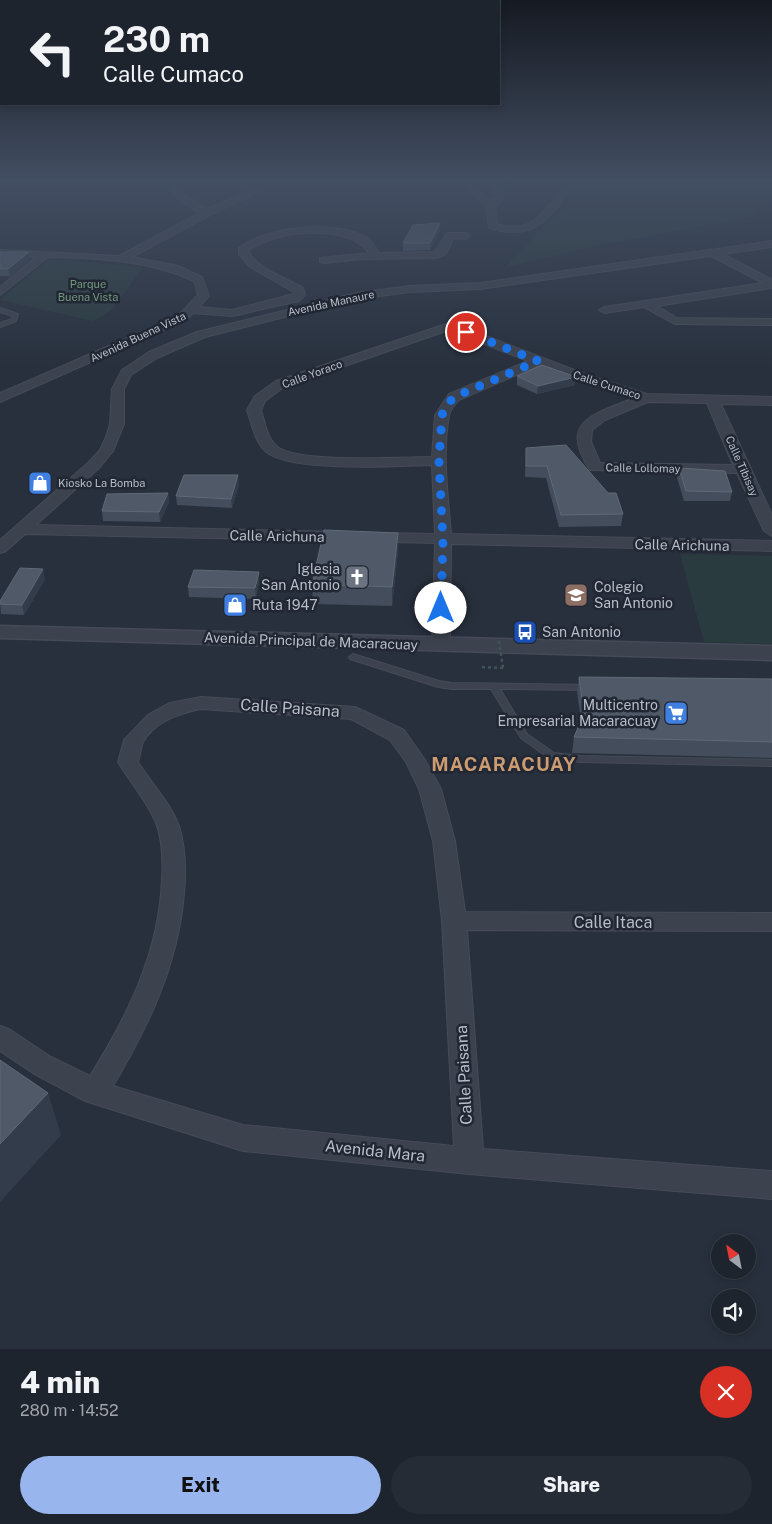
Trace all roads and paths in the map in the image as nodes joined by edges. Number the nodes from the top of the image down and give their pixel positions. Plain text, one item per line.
1 (152, 242) edge
2 (256, 242) edge
3 (366, 242) edge
4 (447, 242) edge
5 (772, 244) edge
6 (0, 252) edge
7 (712, 252) junction
8 (44, 254) junction
9 (376, 255) junction
10 (121, 258) junction
11 (324, 260) dead end
12 (772, 284) edge
13 (0, 292) edge
14 (648, 305) junction
15 (0, 310) edge
16 (194, 310) junction
17 (606, 310) dead end
18 (467, 320) dead end
19 (772, 322) edge
20 (0, 325) edge
21 (450, 326) junction
22 (538, 361) junction
23 (0, 398) edge
24 (646, 398) junction
25 (714, 401) junction
26 (772, 401) edge
27 (439, 461) junction
28 (742, 469) junction
29 (22, 529) junction
30 (772, 532) edge
31 (443, 540) junction
32 (772, 546) edge
33 (0, 548) edge
34 (0, 632) edge
35 (499, 640) dead end
36 (441, 645) junction
37 (0, 647) edge
38 (772, 654) edge
39 (353, 657) junction
40 (772, 665) edge
41 (482, 667) dead end
42 (494, 686) junction
43 (603, 688) edge
44 (772, 763) edge
45 (454, 921) junction
46 (772, 922) edge
47 (0, 1037) edge
48 (95, 1092) junction
49 (469, 1161) junction
50 (772, 1185) edge

1 - 10 street
2 - 16 street
3 - 9 street
4 - 9 street
5 - 7 street, Avenida Manaure
6 - 8 street, Avenida Buena Vista
7 - 12 street
7 - 29 street, Avenida Manaure
8 - 10 street, Avenida Buena Vista
8 - 13 street
9 - 11 street
10 - 16 street, Avenida Buena Vista
12 - 14 street
14 - 17 street
14 - 19 street
15 - 20 lane
16 - 23 street, Avenida Buena Vista
18 - 21 street, Calle Yoraco
21 - 22 street, Calle Cumaco
21 - 27 street, Calle Yoraco
22 - 24 street, Calle Cumaco
22 - 27 street
24 - 25 street, Calle Cumaco
24 - 28 street, Calle Lollomay
25 - 26 street, Calle Cumaco
25 - 28 street, Calle Tibisay
27 - 31 street
28 - 30 street, Calle Tibisay
29 - 31 street, Calle Arichuna
29 - 33 street, Avenida Manaure
31 - 32 street, Calle Arichuna
31 - 36 street
34 - 36 street, Avenida Principal de Macaracuay
35 - 41 path, bridge
36 - 38 street, Avenida Principal de Macaracuay
37 - 39 street, Avenida Principal de Macaracuay
39 - 40 street, Avenida Principal de Macaracuay
39 - 42 lane
42 - 43 lane
42 - 44 lane
45 - 46 street, Calle Itaca
45 - 48 street, Calle Paisana
45 - 49 street, Calle Paisana
47 - 48 street, Avenida Mara
48 - 49 street, Avenida Mara
49 - 50 street, Avenida Mara

